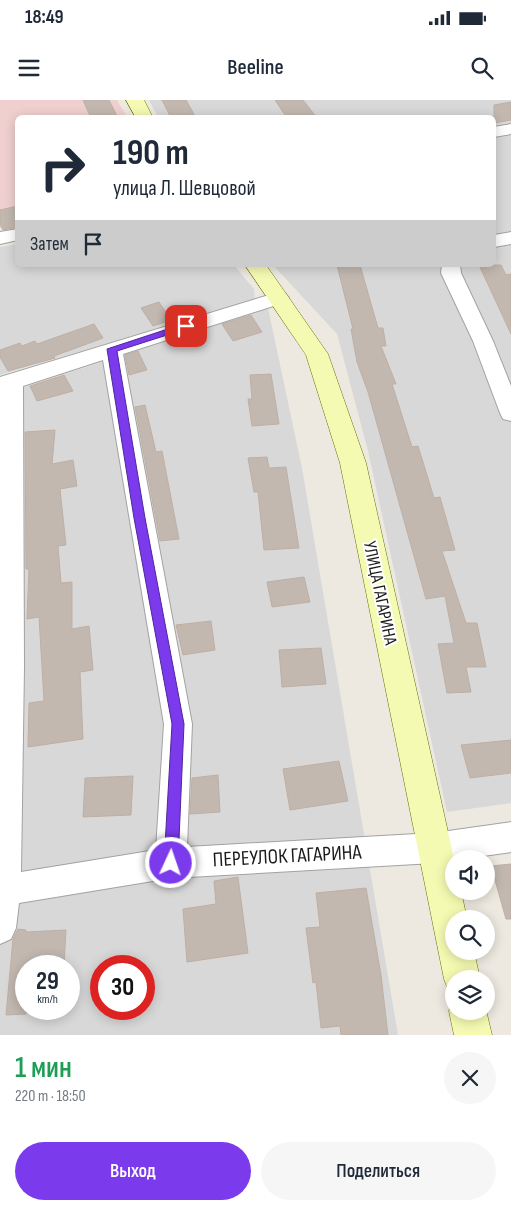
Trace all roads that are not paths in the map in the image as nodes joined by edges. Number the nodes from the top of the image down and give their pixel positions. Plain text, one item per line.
1 (135, 100) edge
2 (143, 115) edge
3 (511, 129) edge
4 (496, 132) edge
5 (15, 235) edge
6 (0, 238) edge
7 (511, 238) edge
8 (496, 240) edge
9 (256, 267) edge
10 (451, 267) edge
11 (279, 298) junction
12 (112, 349) junction
13 (6, 383) edge
14 (511, 413) edge
15 (5, 668) edge
16 (511, 837) edge
17 (434, 848) junction
18 (171, 863) junction
19 (5, 890) junction
20 (447, 910) edge
21 (0, 928) edge
22 (470, 1020) edge
23 (474, 1035) edge

1 - 2 main road
3 - 4 street
5 - 6 street
7 - 8 street
9 - 11 main road, УЛИЦА ГАГАРИНА
10 - 14 street
11 - 12 street
11 - 17 main road, УЛИЦА ГАГАРИНА
12 - 13 street
12 - 18 street
13 - 15 street
15 - 19 street
16 - 17 street, ПЕРЕУЛОК ГАГАРИНА
17 - 18 street, ПЕРЕУЛОК ГАГАРИНА
17 - 20 main road, УЛИЦА ГАГАРИНА
18 - 19 street, ПЕРЕУЛОК ГАГАРИНА
19 - 21 street
22 - 23 main road

